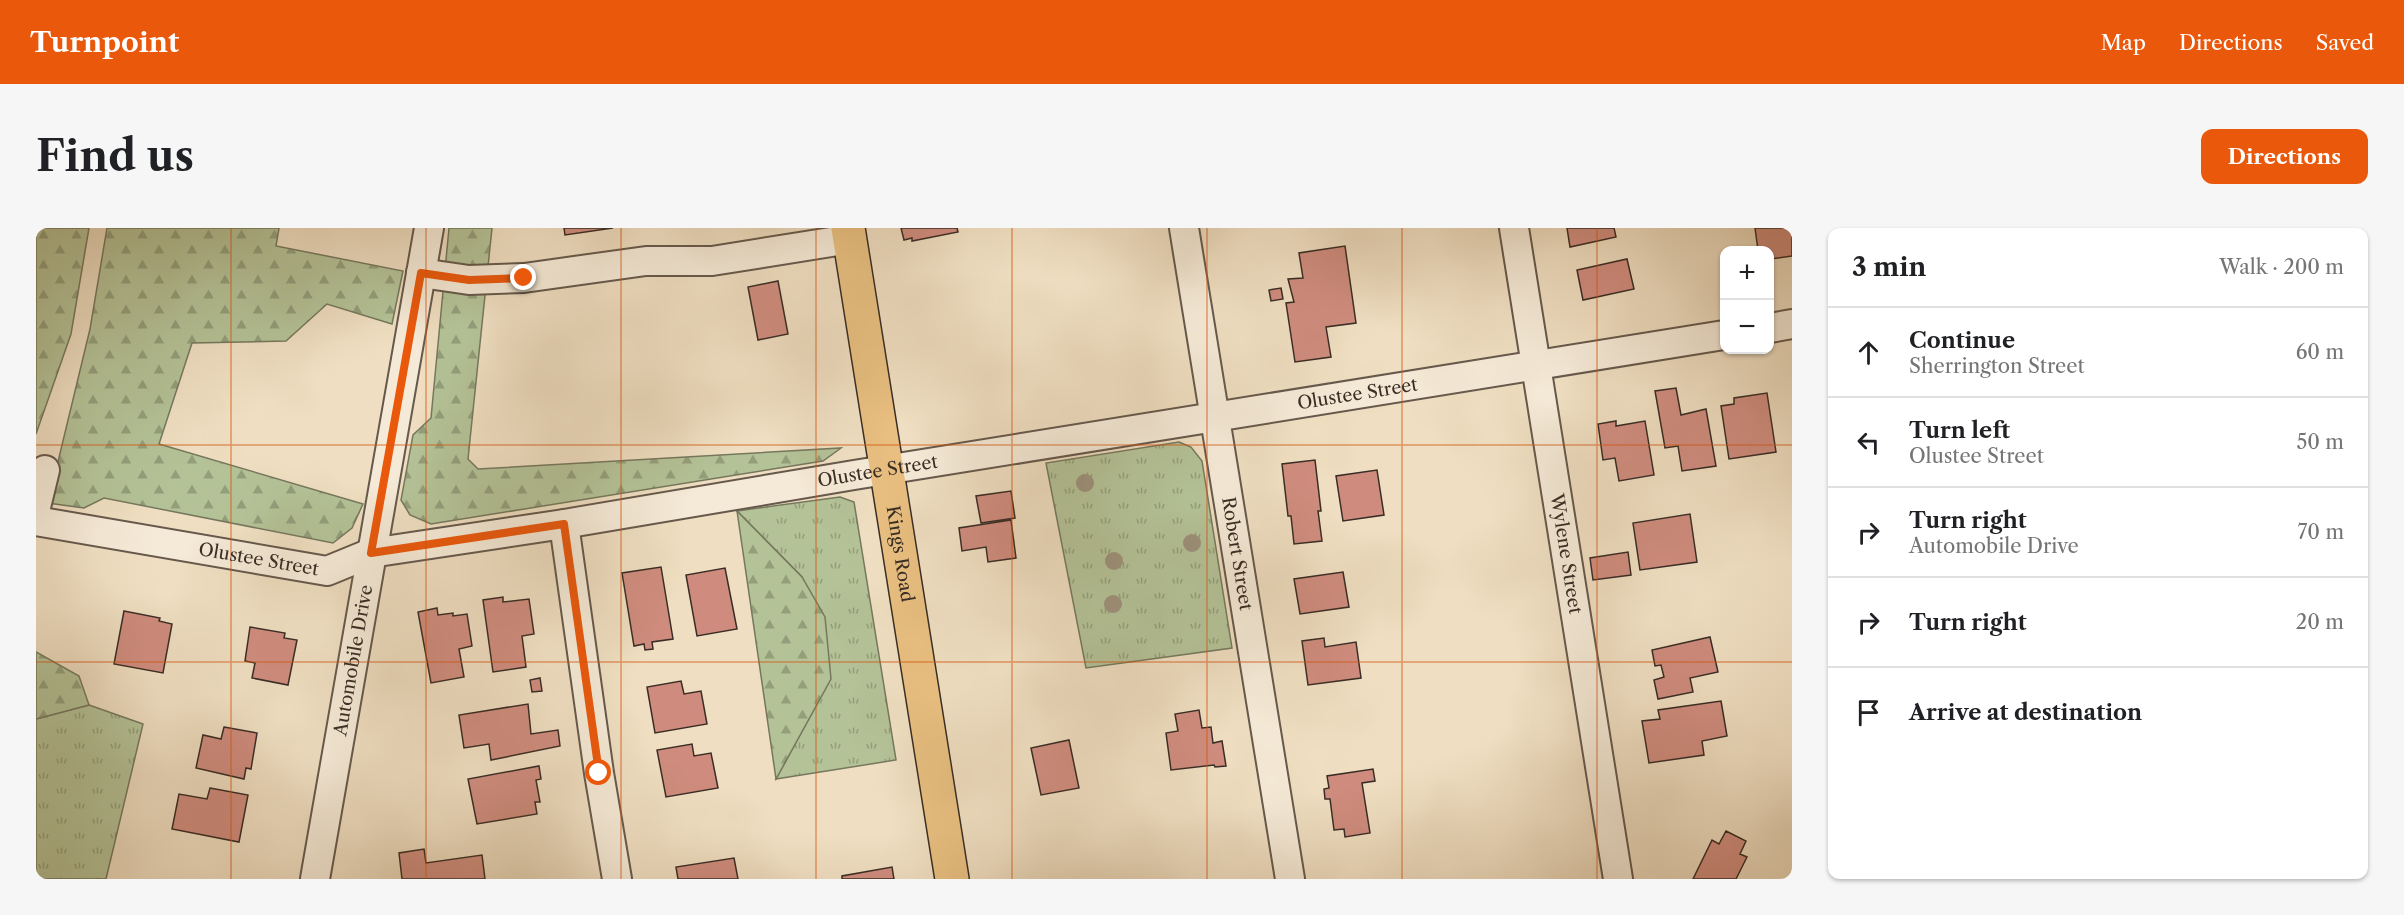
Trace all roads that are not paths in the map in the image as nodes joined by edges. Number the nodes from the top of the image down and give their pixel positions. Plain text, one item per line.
1 (429, 228) edge
2 (1184, 228) edge
3 (1514, 228) edge
4 (849, 234) edge
5 (421, 273) junction
6 (1792, 324) edge
7 (1774, 327) edge
8 (1720, 336) edge
9 (1536, 365) junction
10 (1215, 417) junction
11 (45, 470) dead end
12 (887, 470) junction
13 (36, 507) edge
14 (36, 521) edge
15 (564, 524) junction
16 (371, 553) junction
17 (315, 879) edge
18 (617, 879) edge
19 (952, 879) edge
20 (1290, 879) edge
21 (1618, 879) edge

1 - 5 street, Automobile Drive
2 - 10 street, Robert Street
3 - 9 street, Wylene Street
4 - 5 street
4 - 12 main road, Kings Road
5 - 16 street, Automobile Drive
6 - 7 street
8 - 9 street, Olustee Street
9 - 10 street, Olustee Street
9 - 21 street, Wylene Street
10 - 12 street, Olustee Street
10 - 20 street, Robert Street
11 - 13 street
12 - 15 street, Olustee Street
12 - 19 main road, Kings Road
14 - 16 street, Olustee Street
15 - 16 street, Olustee Street
15 - 18 street
16 - 17 street, Automobile Drive

